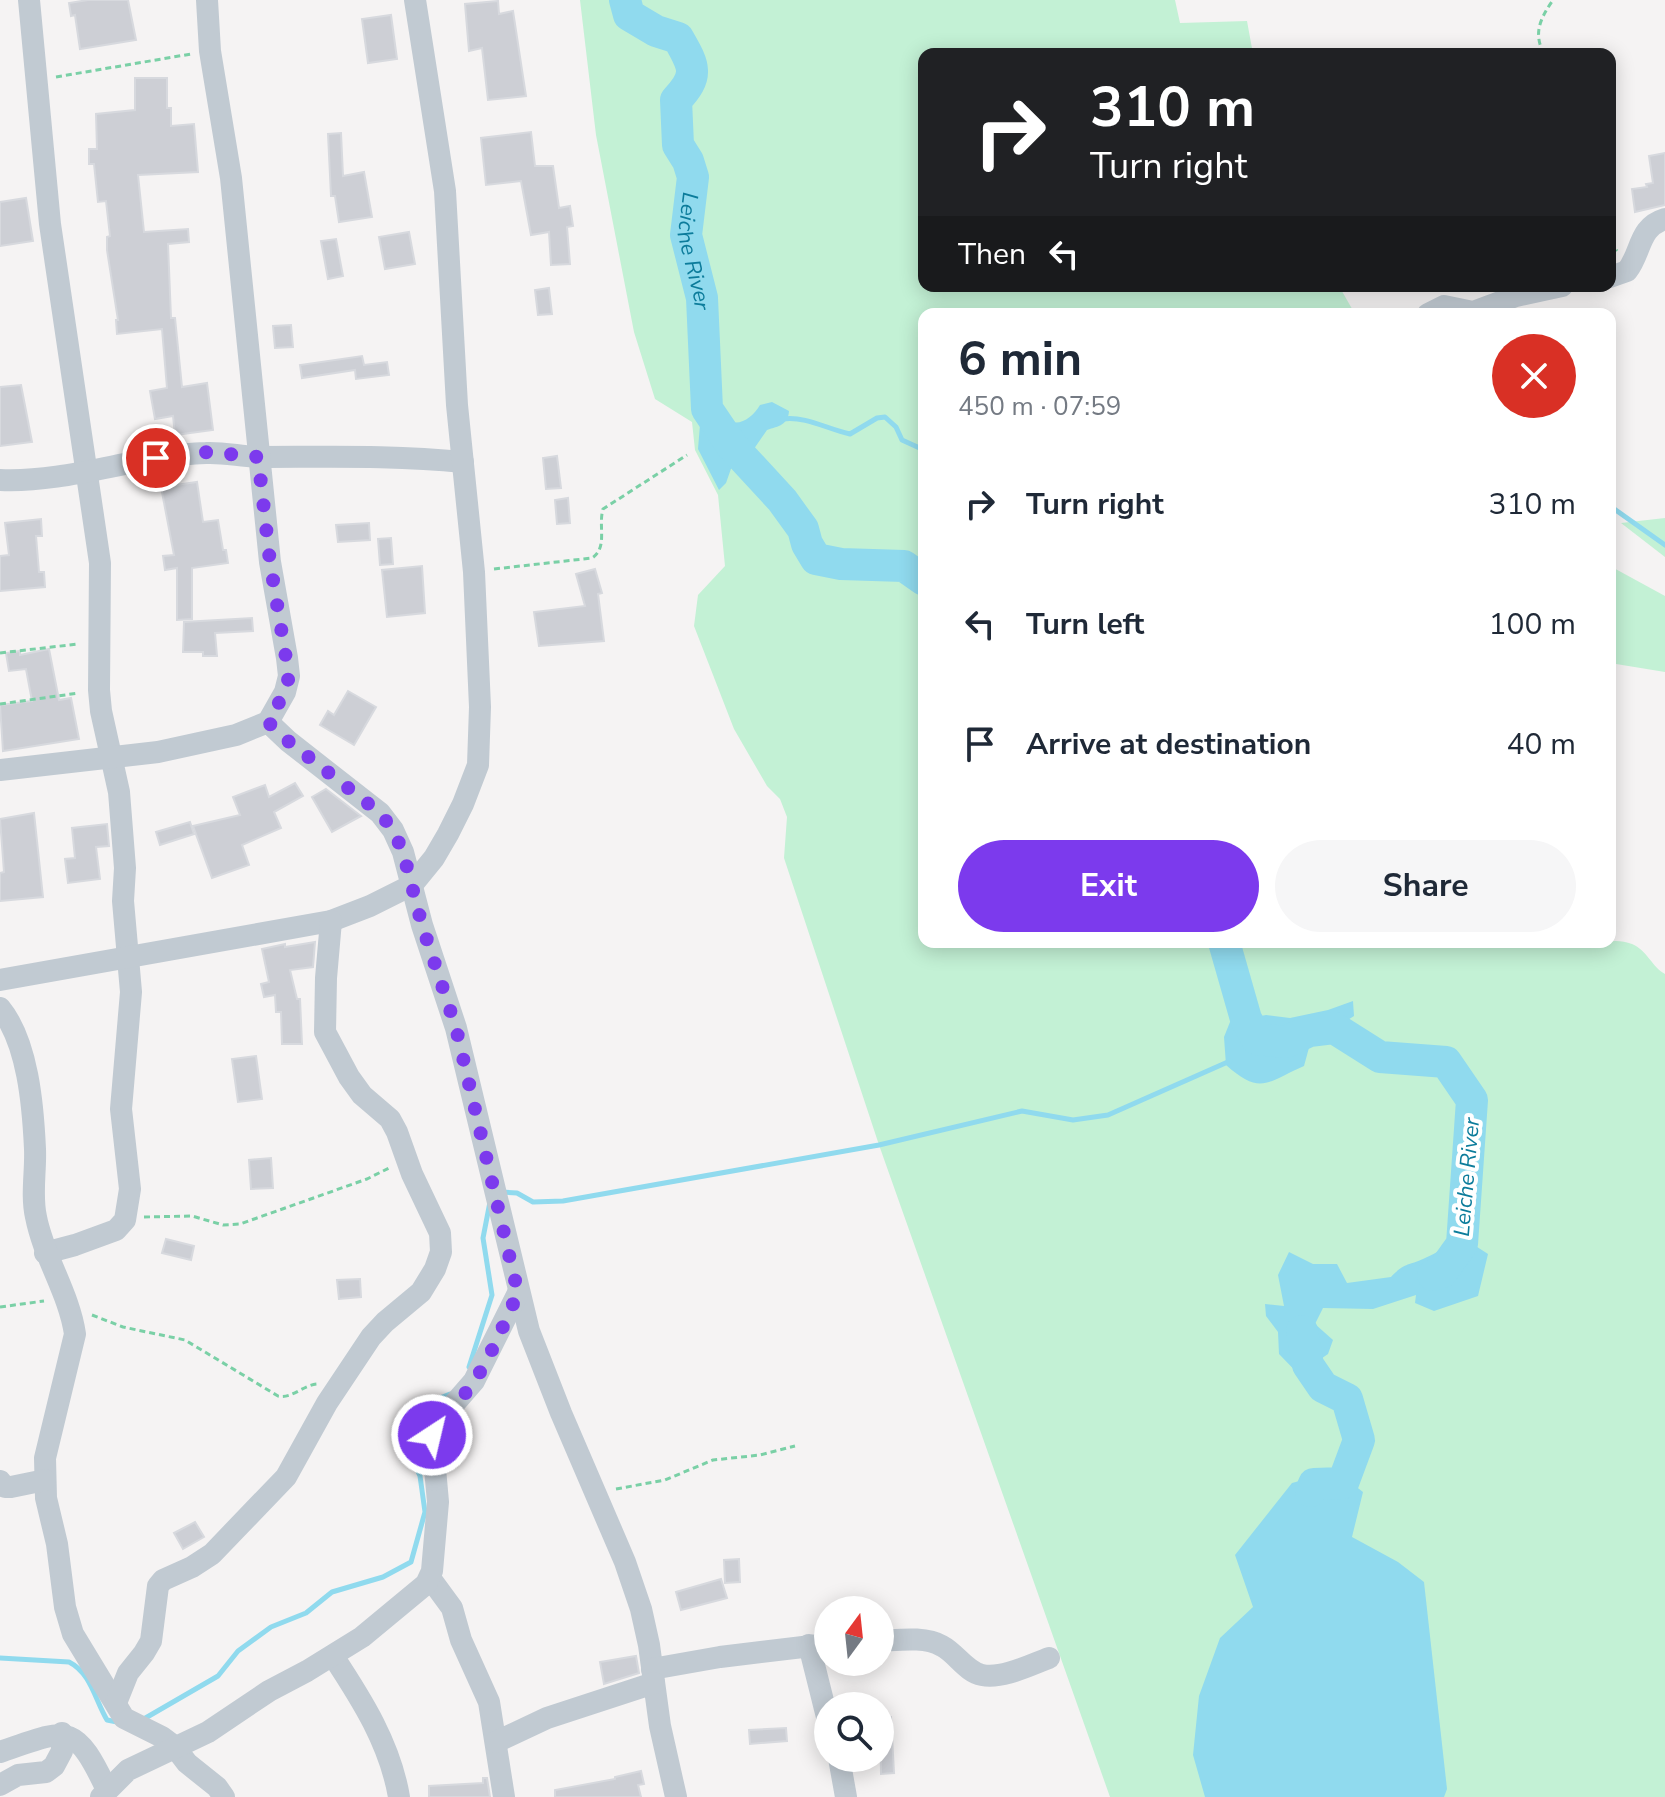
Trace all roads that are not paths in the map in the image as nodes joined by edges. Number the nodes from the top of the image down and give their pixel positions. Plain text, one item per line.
1 (29, 0) edge
2 (207, 0) edge
3 (415, 0) edge
4 (1665, 219) edge
5 (1616, 275) edge
6 (1534, 292) edge
7 (1484, 308) edge
8 (258, 457) junction
9 (463, 462) junction
10 (88, 472) junction
11 (0, 480) edge
12 (268, 722) junction
13 (113, 758) junction
14 (0, 770) edge
15 (412, 885) junction
16 (331, 921) junction
17 (128, 957) junction
18 (0, 980) edge
19 (0, 1008) edge
20 (45, 1253) junction
21 (518, 1293) junction
22 (45, 1480) junction
23 (0, 1481) edge
24 (430, 1578) junction
25 (894, 1640) edge
26 (814, 1646) edge
27 (333, 1656) junction
28 (1049, 1658) dead end
29 (653, 1676) junction
30 (116, 1703) junction
31 (62, 1733) junction
32 (496, 1742) junction
33 (174, 1746) junction
34 (0, 1752) edge
35 (842, 1772) edge
36 (0, 1785) edge
37 (104, 1794) edge
38 (224, 1797) edge
39 (399, 1797) edge
40 (504, 1797) edge
41 (676, 1797) edge
42 (846, 1797) edge

1 - 10 street
2 - 8 street
3 - 9 street
4 - 5 street
6 - 7 street
8 - 9 street
8 - 10 street
8 - 12 street
9 - 15 street
10 - 11 street
10 - 13 street
12 - 13 street
12 - 15 street
13 - 14 street
13 - 17 street
15 - 16 street
15 - 21 street
16 - 17 street
16 - 30 street
17 - 18 street
17 - 20 street
19 - 20 street
20 - 22 street
21 - 24 street
21 - 29 street
22 - 23 street
22 - 30 street
24 - 27 street
24 - 32 street
25 - 28 street
26 - 29 street
27 - 33 street
27 - 39 street
29 - 32 street
29 - 41 street
30 - 33 street
31 - 34 street
31 - 36 street
31 - 37 street
32 - 40 street
33 - 37 street
33 - 38 street
35 - 42 street

